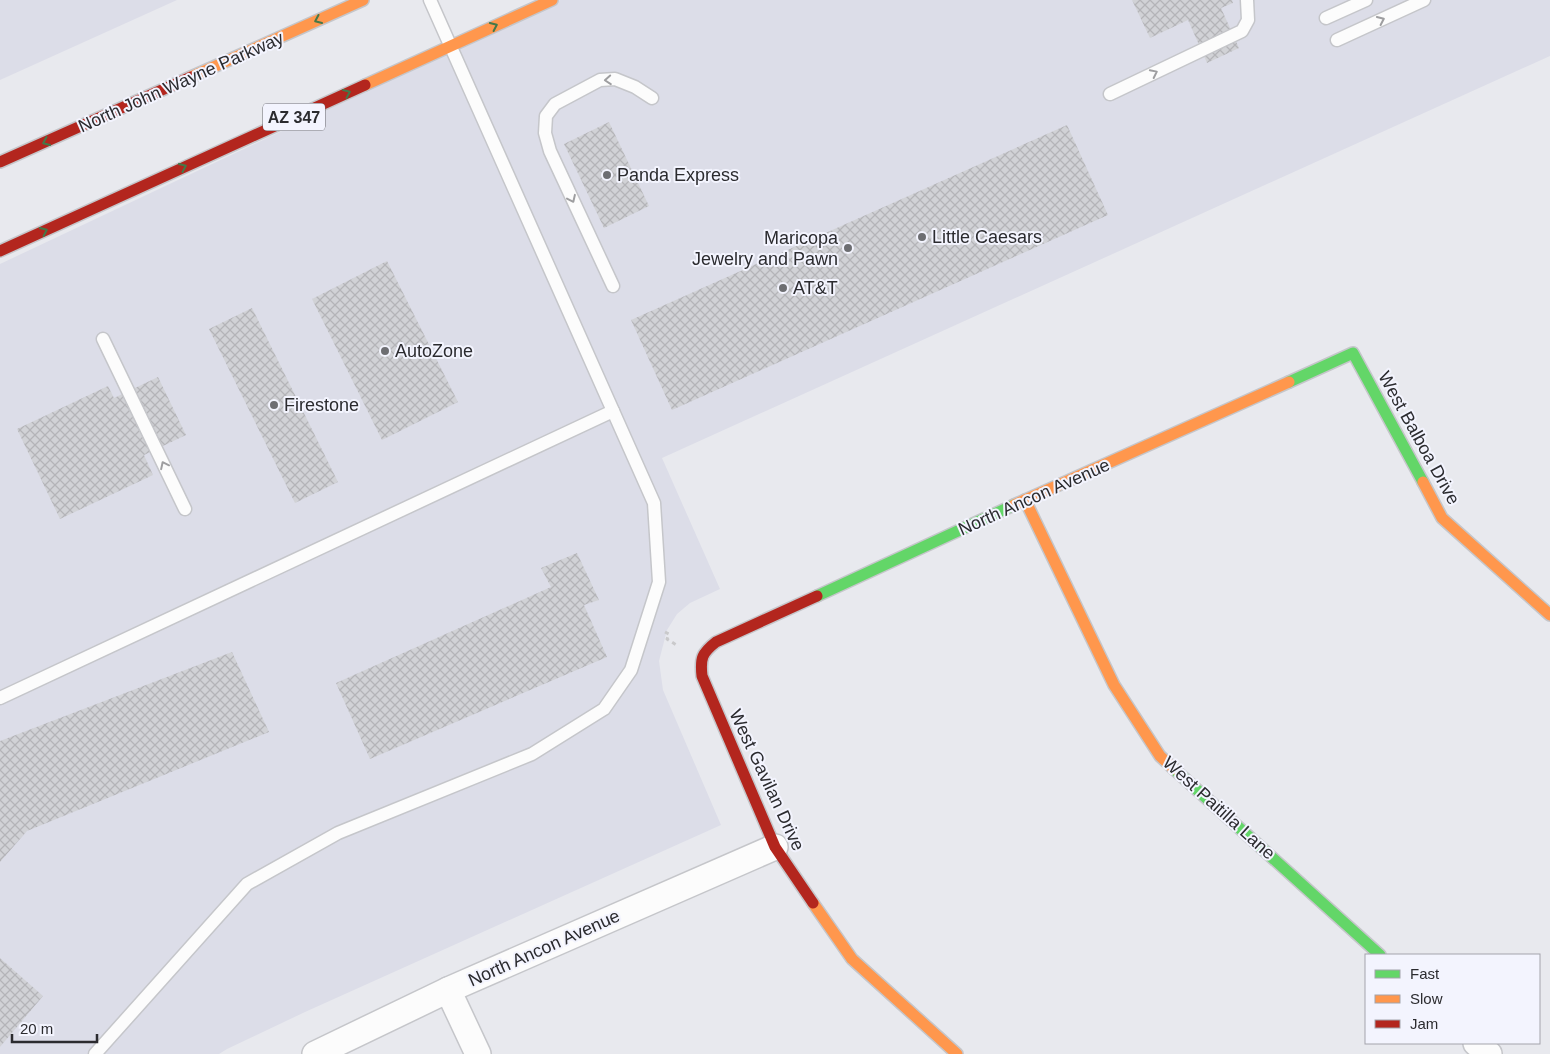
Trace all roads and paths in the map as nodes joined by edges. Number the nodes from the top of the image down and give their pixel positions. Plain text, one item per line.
1 (362, 0) edge
2 (430, 0) edge
3 (552, 0) edge
4 (1248, 0) edge
5 (1366, 0) edge
6 (1424, 0) edge
7 (1326, 18) dead end
8 (1337, 40) dead end
9 (450, 47) junction
10 (1110, 94) dead end
11 (652, 98) dead end
12 (0, 162) edge
13 (0, 251) edge
14 (613, 286) dead end
15 (103, 339) dead end
16 (1353, 353) joint
17 (613, 410) junction
18 (1025, 500) junction
19 (185, 509) dead end
20 (1550, 615) edge
21 (646, 622) junction
22 (700, 661) junction
23 (0, 698) edge
24 (775, 847) junction
25 (1379, 954) edge
26 (448, 990) junction
27 (1477, 1044) edge
28 (96, 1054) edge
29 (315, 1054) edge
30 (478, 1054) edge
31 (957, 1054) edge
32 (1489, 1054) edge

1 -> 12 main road, North John Wayne Parkway
2 - 9 lane
9 -> 3 main road, AZ 347
10 -> 4 lane
5 - 7 lane
8 -> 6 lane
13 -> 9 main road, AZ 347
9 - 17 lane
11 -> 14 lane
19 -> 15 lane
16 - 18 main road, North Ancon Avenue
16 - 20 main road, West Balboa Drive
17 - 21 lane
17 - 23 lane
18 - 22 main road, North Ancon Avenue
18 - 25 main road, West Paitilla Lane
21 - 22 path
21 - 28 lane
22 - 24 main road, West Gavilan Drive
24 - 26 street, North Ancon Avenue
24 - 31 main road, West Gavilan Drive
26 - 29 street, North Ancon Avenue
26 - 30 street
27 - 32 street

